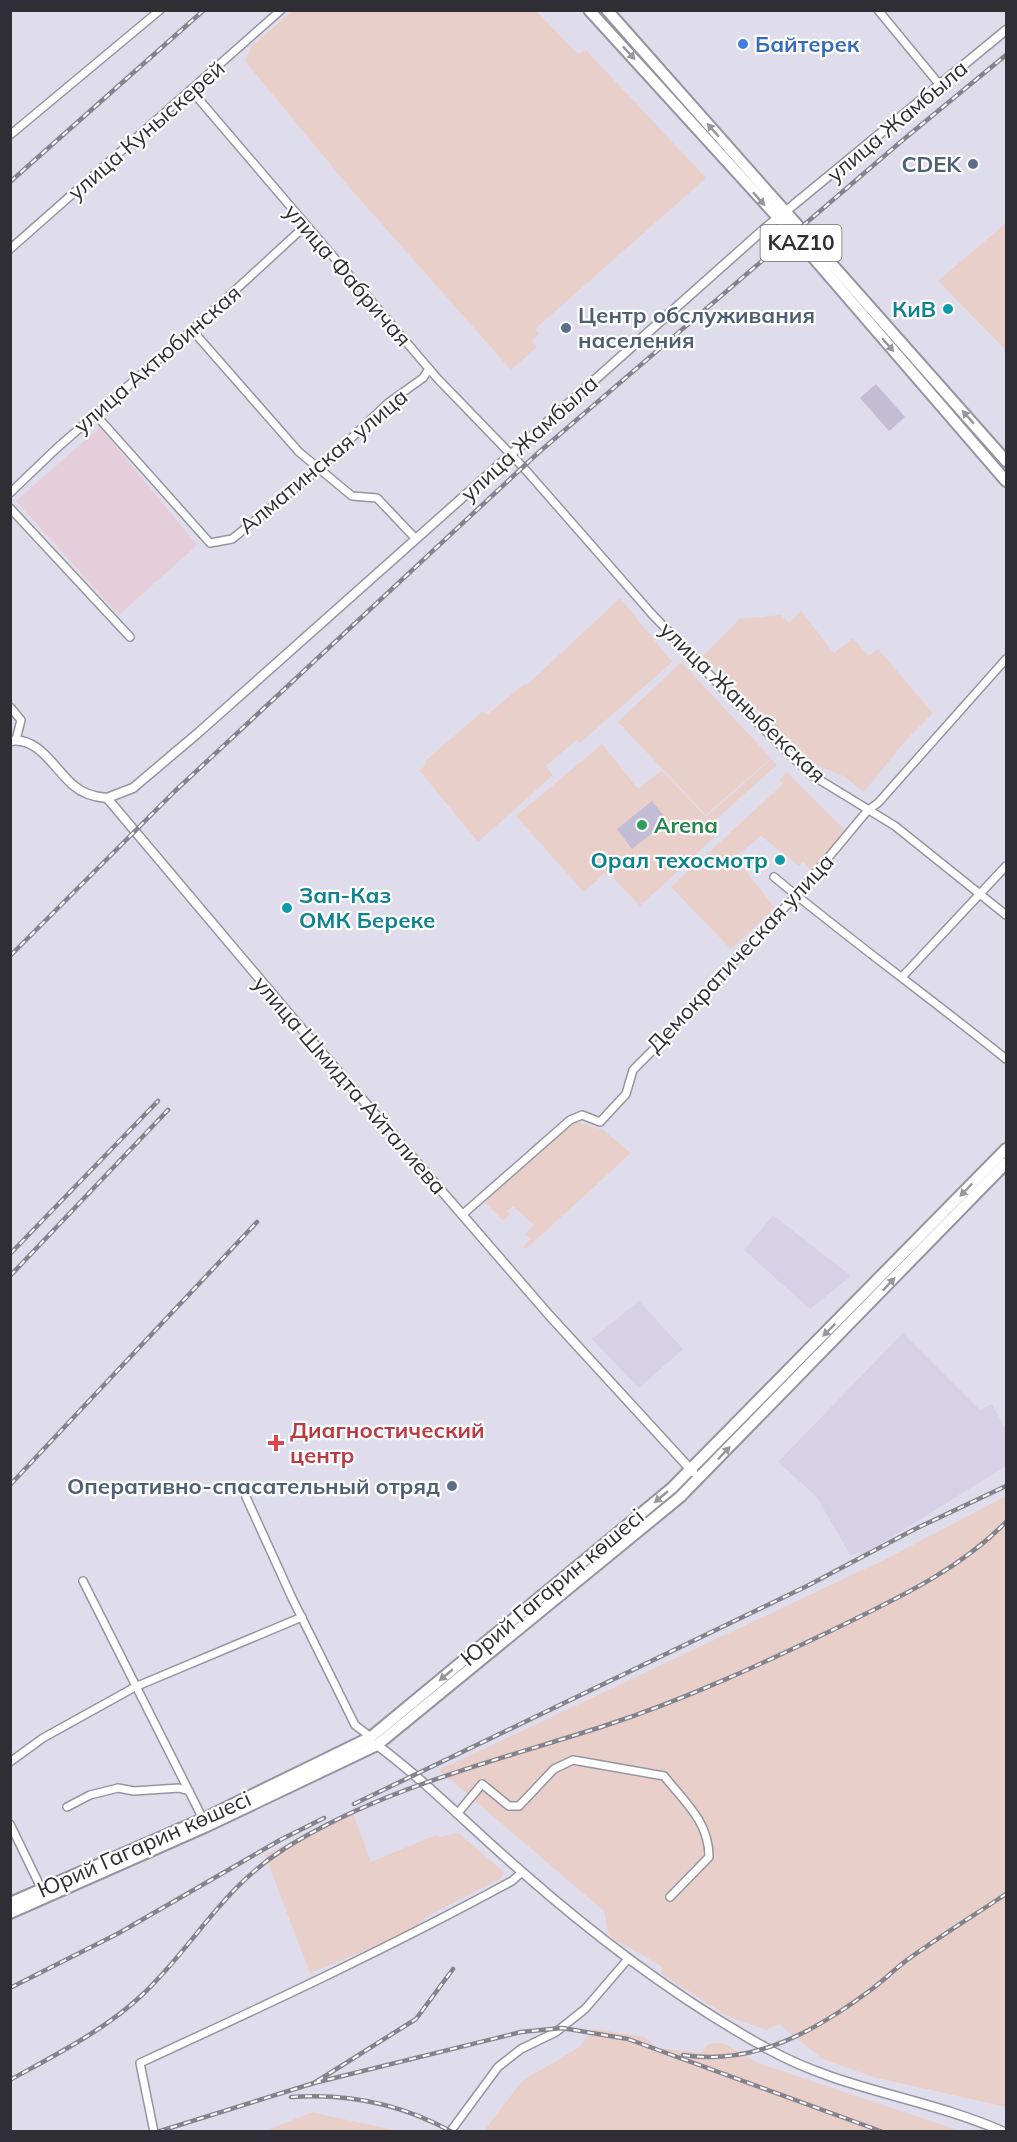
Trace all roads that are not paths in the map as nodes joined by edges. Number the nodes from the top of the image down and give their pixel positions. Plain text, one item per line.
1 (160, 10) edge
2 (281, 10) edge
3 (589, 10) edge
4 (607, 10) edge
5 (878, 10) edge
6 (1006, 30) edge
7 (939, 84) junction
8 (191, 90) junction
9 (10, 135) edge
10 (782, 216) junction
11 (304, 226) junction
12 (10, 249) edge
13 (192, 330) junction
14 (429, 369) junction
15 (94, 414) junction
16 (510, 454) junction
17 (1006, 461) edge
18 (319, 468) junction
19 (1006, 481) edge
20 (10, 493) edge
21 (10, 508) edge
22 (416, 539) junction
23 (130, 637) dead end
24 (1006, 659) edge
25 (10, 707) edge
26 (13, 741) edge
27 (107, 798) junction
28 (868, 810) junction
29 (1006, 866) edge
30 (774, 877) dead end
31 (797, 895) junction
32 (980, 895) junction
33 (1006, 915) edge
34 (903, 976) junction
35 (1006, 1059) edge
36 (1006, 1149) edge
37 (1006, 1163) edge
38 (462, 1215) junction
39 (691, 1470) junction
40 (699, 1479) junction
41 (246, 1497) dead end
42 (83, 1581) dead end
43 (302, 1617) junction
44 (135, 1687) junction
45 (374, 1741) junction
46 (10, 1762) edge
47 (189, 1791) junction
48 (67, 1807) dead end
49 (457, 1814) junction
50 (203, 1819) junction
51 (10, 1824) edge
52 (522, 1872) junction
53 (44, 1893) junction
54 (670, 1897) dead end
55 (10, 1903) edge
56 (10, 1913) edge
57 (628, 1959) junction
58 (154, 2132) edge
59 (450, 2132) edge
60 (1004, 2132) edge

1 - 9 street
2 - 8 street, улица Куныскерей
3 -> 10 main road, KAZ10
10 -> 4 main road, KAZ10
5 - 7 street
6 - 7 street, улица Жамбыла
7 - 10 street, улица Жамбыла
8 - 11 street, улица Фабричая
8 - 12 street, улица Куныскерей
10 - 16 street, улица Жамбыла
17 -> 10 main road, KAZ10
10 -> 19 main road, KAZ10
11 - 13 street, улица Актюбинская
11 - 14 street, улица Фабричая
13 - 15 street, улица Актюбинская
13 - 18 street
14 - 16 street, улица Фабричая
14 - 18 street, Алматинская улица
15 - 18 street, Алматинская улица
15 - 20 street, улица Актюбинская
16 - 22 street, улица Жамбыла
16 - 28 street, улица Жаныбекская
18 - 22 street
21 - 23 street
22 - 27 street, улица Жамбыла
24 - 28 street, Демократическая улица
25 - 26 street
26 - 27 street
27 - 38 street, улица Шмидта Айталиева
28 - 31 street, Демократическая улица
28 - 32 street, улица Жаныбекская
29 - 32 street
30 - 31 street
31 - 34 street
31 - 38 street, Демократическая улица
32 - 33 street, улица Жаныбекская
32 - 34 street
34 - 35 street
36 -> 39 main road, Юрий Гагарин көшесі
40 -> 37 main road, Юрий Гагарин көшесі
38 - 39 street, улица Шмидта Айталиева
39 - 40 street, улица Шмидта Айталиева
39 -> 45 main road, Юрий Гагарин көшесі
40 - 45 main road, Юрий Гагарин көшесі
41 - 43 street
42 - 44 street
43 - 44 street
43 - 45 street
44 - 46 street
44 - 47 street
45 - 49 street
45 - 50 main road, Юрий Гагарин көшесі
45 - 53 main road, Юрий Гагарин көшесі
47 - 48 street
47 - 50 street
49 - 52 street
49 - 54 street
50 - 53 main road, Юрий Гагарин көшесі
51 - 53 street
52 - 57 street
52 - 58 street
53 - 55 main road, Юрий Гагарин көшесі
53 - 56 main road, Юрий Гагарин көшесі
57 - 59 street
57 - 60 street

